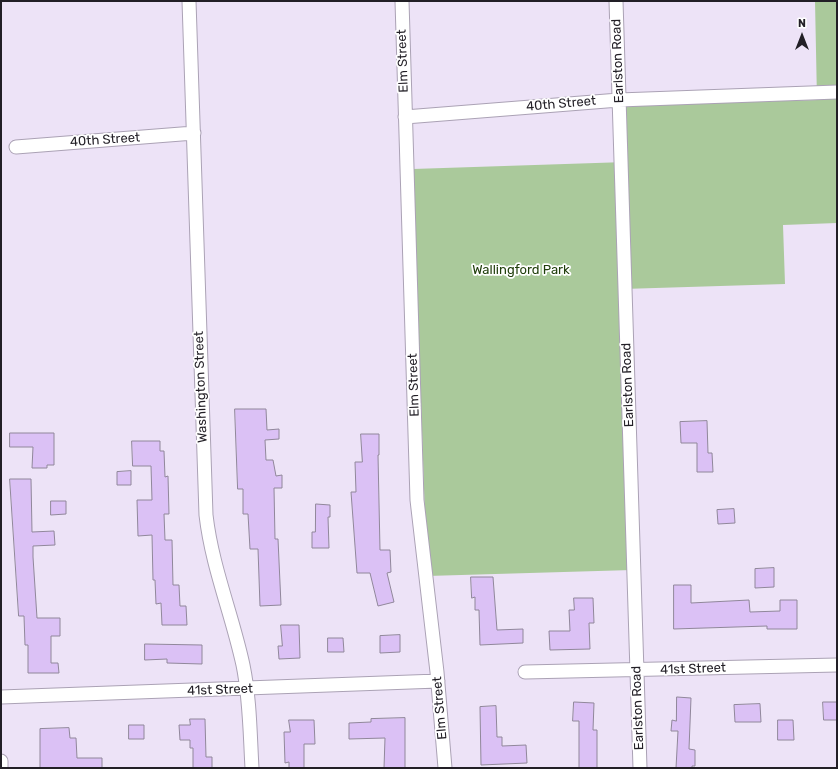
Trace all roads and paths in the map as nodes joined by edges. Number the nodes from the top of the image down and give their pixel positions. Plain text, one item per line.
1 (189, 1) edge
2 (402, 1) edge
3 (616, 1) edge
4 (837, 92) edge
5 (619, 100) junction
6 (405, 117) junction
7 (194, 133) junction
8 (16, 146) dead end
9 (837, 665) edge
10 (636, 671) junction
11 (525, 672) dead end
12 (438, 681) junction
13 (247, 689) junction
14 (1, 697) edge
15 (1, 761) edge
16 (1, 768) edge
17 (252, 768) edge
18 (445, 768) edge
19 (640, 768) edge

1 - 7 street, Washington Street
2 - 6 street, Elm Street
3 - 5 street, Earlston Road
4 - 5 street, 40th Street
5 - 6 street, 40th Street
5 - 10 street, Earlston Road
6 - 12 street, Elm Street
7 - 8 street, 40th Street
7 - 13 street, Washington Street
9 - 10 street, 41st Street
10 - 11 street, 41st Street
10 - 19 street, Earlston Road
12 - 13 street, 41st Street
12 - 18 street, Elm Street
13 - 14 street, 41st Street
13 - 17 street, Washington Street
15 - 16 street

